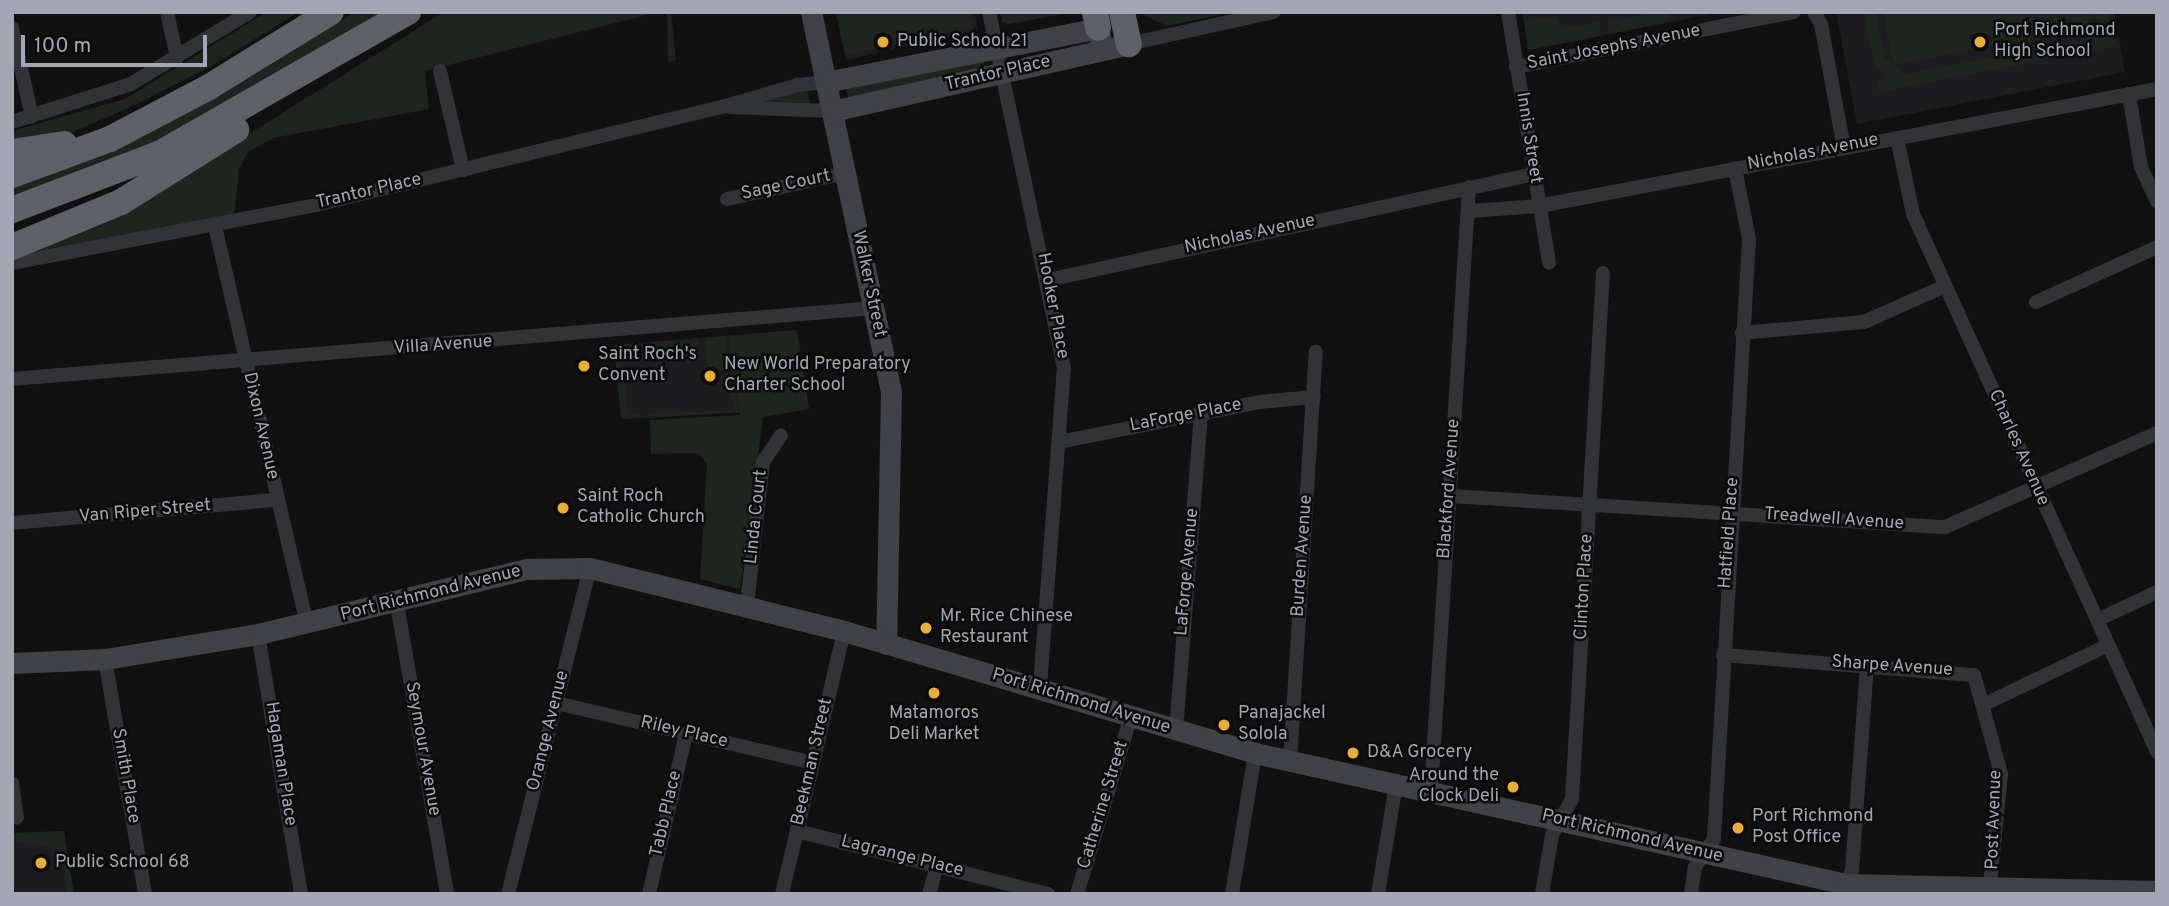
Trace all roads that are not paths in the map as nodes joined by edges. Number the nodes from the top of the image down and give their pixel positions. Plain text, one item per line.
1 (167, 12) edge
2 (250, 12) edge
3 (331, 12) edge
4 (408, 12) edge
5 (811, 12) edge
6 (989, 12) edge
7 (1122, 12) edge
8 (1272, 12) edge
9 (1508, 12) edge
10 (1794, 12) edge
11 (1814, 12) edge
12 (12, 28) edge
13 (1099, 30) edge
14 (378, 31) junction
15 (1129, 44) junction
16 (997, 48) junction
17 (177, 58) junction
18 (1516, 66) junction
19 (440, 71) dead end
20 (1003, 74) junction
21 (826, 82) junction
22 (2157, 89) edge
23 (2129, 94) junction
24 (171, 107) junction
25 (722, 107) junction
26 (832, 111) junction
27 (32, 117) junction
28 (12, 122) edge
29 (1897, 138) junction
30 (1844, 148) junction
31 (12, 152) edge
32 (1735, 169) junction
33 (463, 170) junction
34 (845, 173) junction
35 (1534, 174) junction
36 (12, 175) edge
37 (1469, 187) junction
38 (727, 199) dead end
39 (2157, 201) edge
40 (1539, 206) junction
41 (12, 210) edge
42 (1469, 211) junction
43 (215, 226) junction
44 (12, 247) edge
45 (2157, 247) edge
46 (12, 263) edge
47 (1549, 263) dead end
48 (1603, 273) dead end
49 (1048, 280) junction
50 (1945, 286) junction
51 (2036, 302) dead end
52 (874, 308) junction
53 (1742, 333) junction
54 (1316, 352) dead end
55 (246, 359) junction
56 (12, 379) edge
57 (1314, 397) junction
58 (1201, 412) junction
59 (2157, 433) edge
60 (781, 435) dead end
61 (1059, 442) junction
62 (2036, 487) junction
63 (1450, 496) junction
64 (277, 500) junction
65 (1589, 505) junction
66 (1731, 514) junction
67 (12, 523) edge
68 (590, 568) junction
69 (2157, 592) edge
70 (397, 604) junction
71 (747, 605) junction
72 (2097, 620) junction
73 (307, 625) junction
74 (844, 631) junction
75 (258, 634) junction
76 (886, 644) junction
77 (2108, 645) junction
78 (1723, 655) junction
79 (105, 659) junction
80 (12, 663) edge
81 (1867, 664) junction
82 (1040, 689) junction
83 (556, 703) junction
84 (1983, 705) junction
85 (1130, 716) junction
86 (1175, 731) junction
87 (686, 734) junction
88 (2157, 752) edge
89 (1255, 753) junction
90 (1290, 761) junction
91 (813, 763) junction
92 (12, 783) edge
93 (1396, 784) junction
94 (1431, 791) junction
95 (17, 818) dead end
96 (1561, 821) junction
97 (797, 831) junction
98 (1704, 853) junction
99 (936, 866) junction
100 (1844, 889) edge
101 (1990, 891) edge
102 (2146, 892) edge
103 (145, 894) edge
104 (301, 894) edge
105 (447, 894) edge
106 (508, 894) edge
107 (649, 894) edge
108 (782, 894) edge
109 (929, 894) edge
110 (1048, 894) edge
111 (1077, 894) edge
112 (1232, 894) edge
113 (1378, 894) edge
114 (1542, 894) edge
115 (1691, 894) edge

1 - 17 street
2 - 17 street
3 - 24 highway
4 - 14 highway
5 - 21 street, Walker Street
6 - 16 street, Hooker Place
7 - 15 highway
8 - 15 street, Trantor Place
9 - 18 street, Innis Street
10 - 18 street, Saint Josephs Avenue
11 - 30 street
12 - 27 street
13 - 15 street, Trantor Place
13 - 16 street, Trantor Place
13 - 20 street, Trantor Place
14 - 41 highway
14 - 44 highway
16 - 20 street, Hooker Place
16 - 21 street, Trantor Place
17 - 27 street
18 - 35 street, Innis Street
19 - 33 street
20 - 26 street, Trantor Place
20 - 49 street, Hooker Place
21 - 25 street, Trantor Place
21 - 26 street, Walker Street
22 - 23 street, Nicholas Avenue
23 - 29 street, Nicholas Avenue
23 - 39 street
24 - 31 highway
24 - 36 highway
25 - 26 street, Trantor Place
25 - 33 street, Trantor Place
26 - 34 street, Walker Street
27 - 28 street
29 - 30 street, Nicholas Avenue
29 - 50 street, Charles Avenue
30 - 32 street, Nicholas Avenue
32 - 40 street, Nicholas Avenue
32 - 53 street, Hatfield Place
33 - 43 street, Trantor Place
34 - 38 street, Sage Court
34 - 52 street, Walker Street
35 - 37 street, Nicholas Avenue
35 - 40 street, Innis Street
37 - 42 street, Blackford Avenue
37 - 49 street, Nicholas Avenue
40 - 42 street, Nicholas Avenue
40 - 47 street, Innis Street
42 - 63 street, Blackford Avenue
43 - 46 street, Trantor Place
43 - 55 street, Dixon Avenue
45 - 51 street
48 - 65 street, Clinton Place
49 - 61 street, Hooker Place
50 - 53 street
50 - 62 street, Charles Avenue
52 - 55 street, Villa Avenue
52 - 76 street, Walker Street
53 - 66 street, Hatfield Place
54 - 57 street, Burden Avenue
55 - 56 street, Villa Avenue
55 - 64 street, Dixon Avenue
57 - 58 street, LaForge Place
57 - 90 street, Burden Avenue
58 - 61 street, LaForge Place
58 - 86 street, LaForge Avenue
59 - 62 street, Treadwell Avenue
60 - 71 street, Linda Court
61 - 82 street, Hooker Place
62 - 66 street, Treadwell Avenue
62 - 72 street, Charles Avenue
63 - 65 street, Treadwell Avenue
63 - 94 street, Blackford Avenue
64 - 67 street, Van Riper Street
64 - 73 street, Dixon Avenue
65 - 66 street, Treadwell Avenue
65 - 96 street, Clinton Place
66 - 78 street, Hatfield Place
68 - 70 street, Port Richmond Avenue
68 - 71 street, Port Richmond Avenue
68 - 83 street, Orange Avenue
69 - 72 street
70 - 73 street, Port Richmond Avenue
70 - 105 street, Seymour Avenue
71 - 74 street, Port Richmond Avenue
72 - 77 street, Charles Avenue
73 - 75 street, Port Richmond Avenue
74 - 76 street, Port Richmond Avenue
74 - 91 street, Beekman Street
75 - 79 street, Port Richmond Avenue
75 - 104 street, Hagaman Place
76 - 82 street, Port Richmond Avenue
77 - 84 street
77 - 88 street, Charles Avenue
78 - 81 street, Sharpe Avenue
78 - 98 street, Hatfield Place
79 - 80 street, Port Richmond Avenue
79 - 103 street, Smith Place
81 - 84 street, Sharpe Avenue
81 - 100 street
82 - 85 street, Port Richmond Avenue
83 - 87 street, Riley Place
83 - 106 street, Orange Avenue
84 - 101 street, Post Avenue
85 - 86 street, Port Richmond Avenue
85 - 111 street, Catherine Street
86 - 89 street, Port Richmond Avenue
87 - 91 street, Riley Place
87 - 107 street, Tabb Place
89 - 90 street, Port Richmond Avenue
89 - 112 street
90 - 93 street, Port Richmond Avenue
91 - 97 street, Beekman Street
92 - 95 street
93 - 94 street, Port Richmond Avenue
93 - 113 street
94 - 96 street, Port Richmond Avenue
96 - 98 street, Port Richmond Avenue
96 - 114 street, Clinton Place
97 - 99 street, Lagrange Place
97 - 108 street, Beekman Street
98 - 100 street, Port Richmond Avenue
98 - 115 street, Hatfield Place
99 - 109 street
99 - 110 street, Lagrange Place
100 - 101 street, Port Richmond Avenue
101 - 102 street, Port Richmond Avenue

